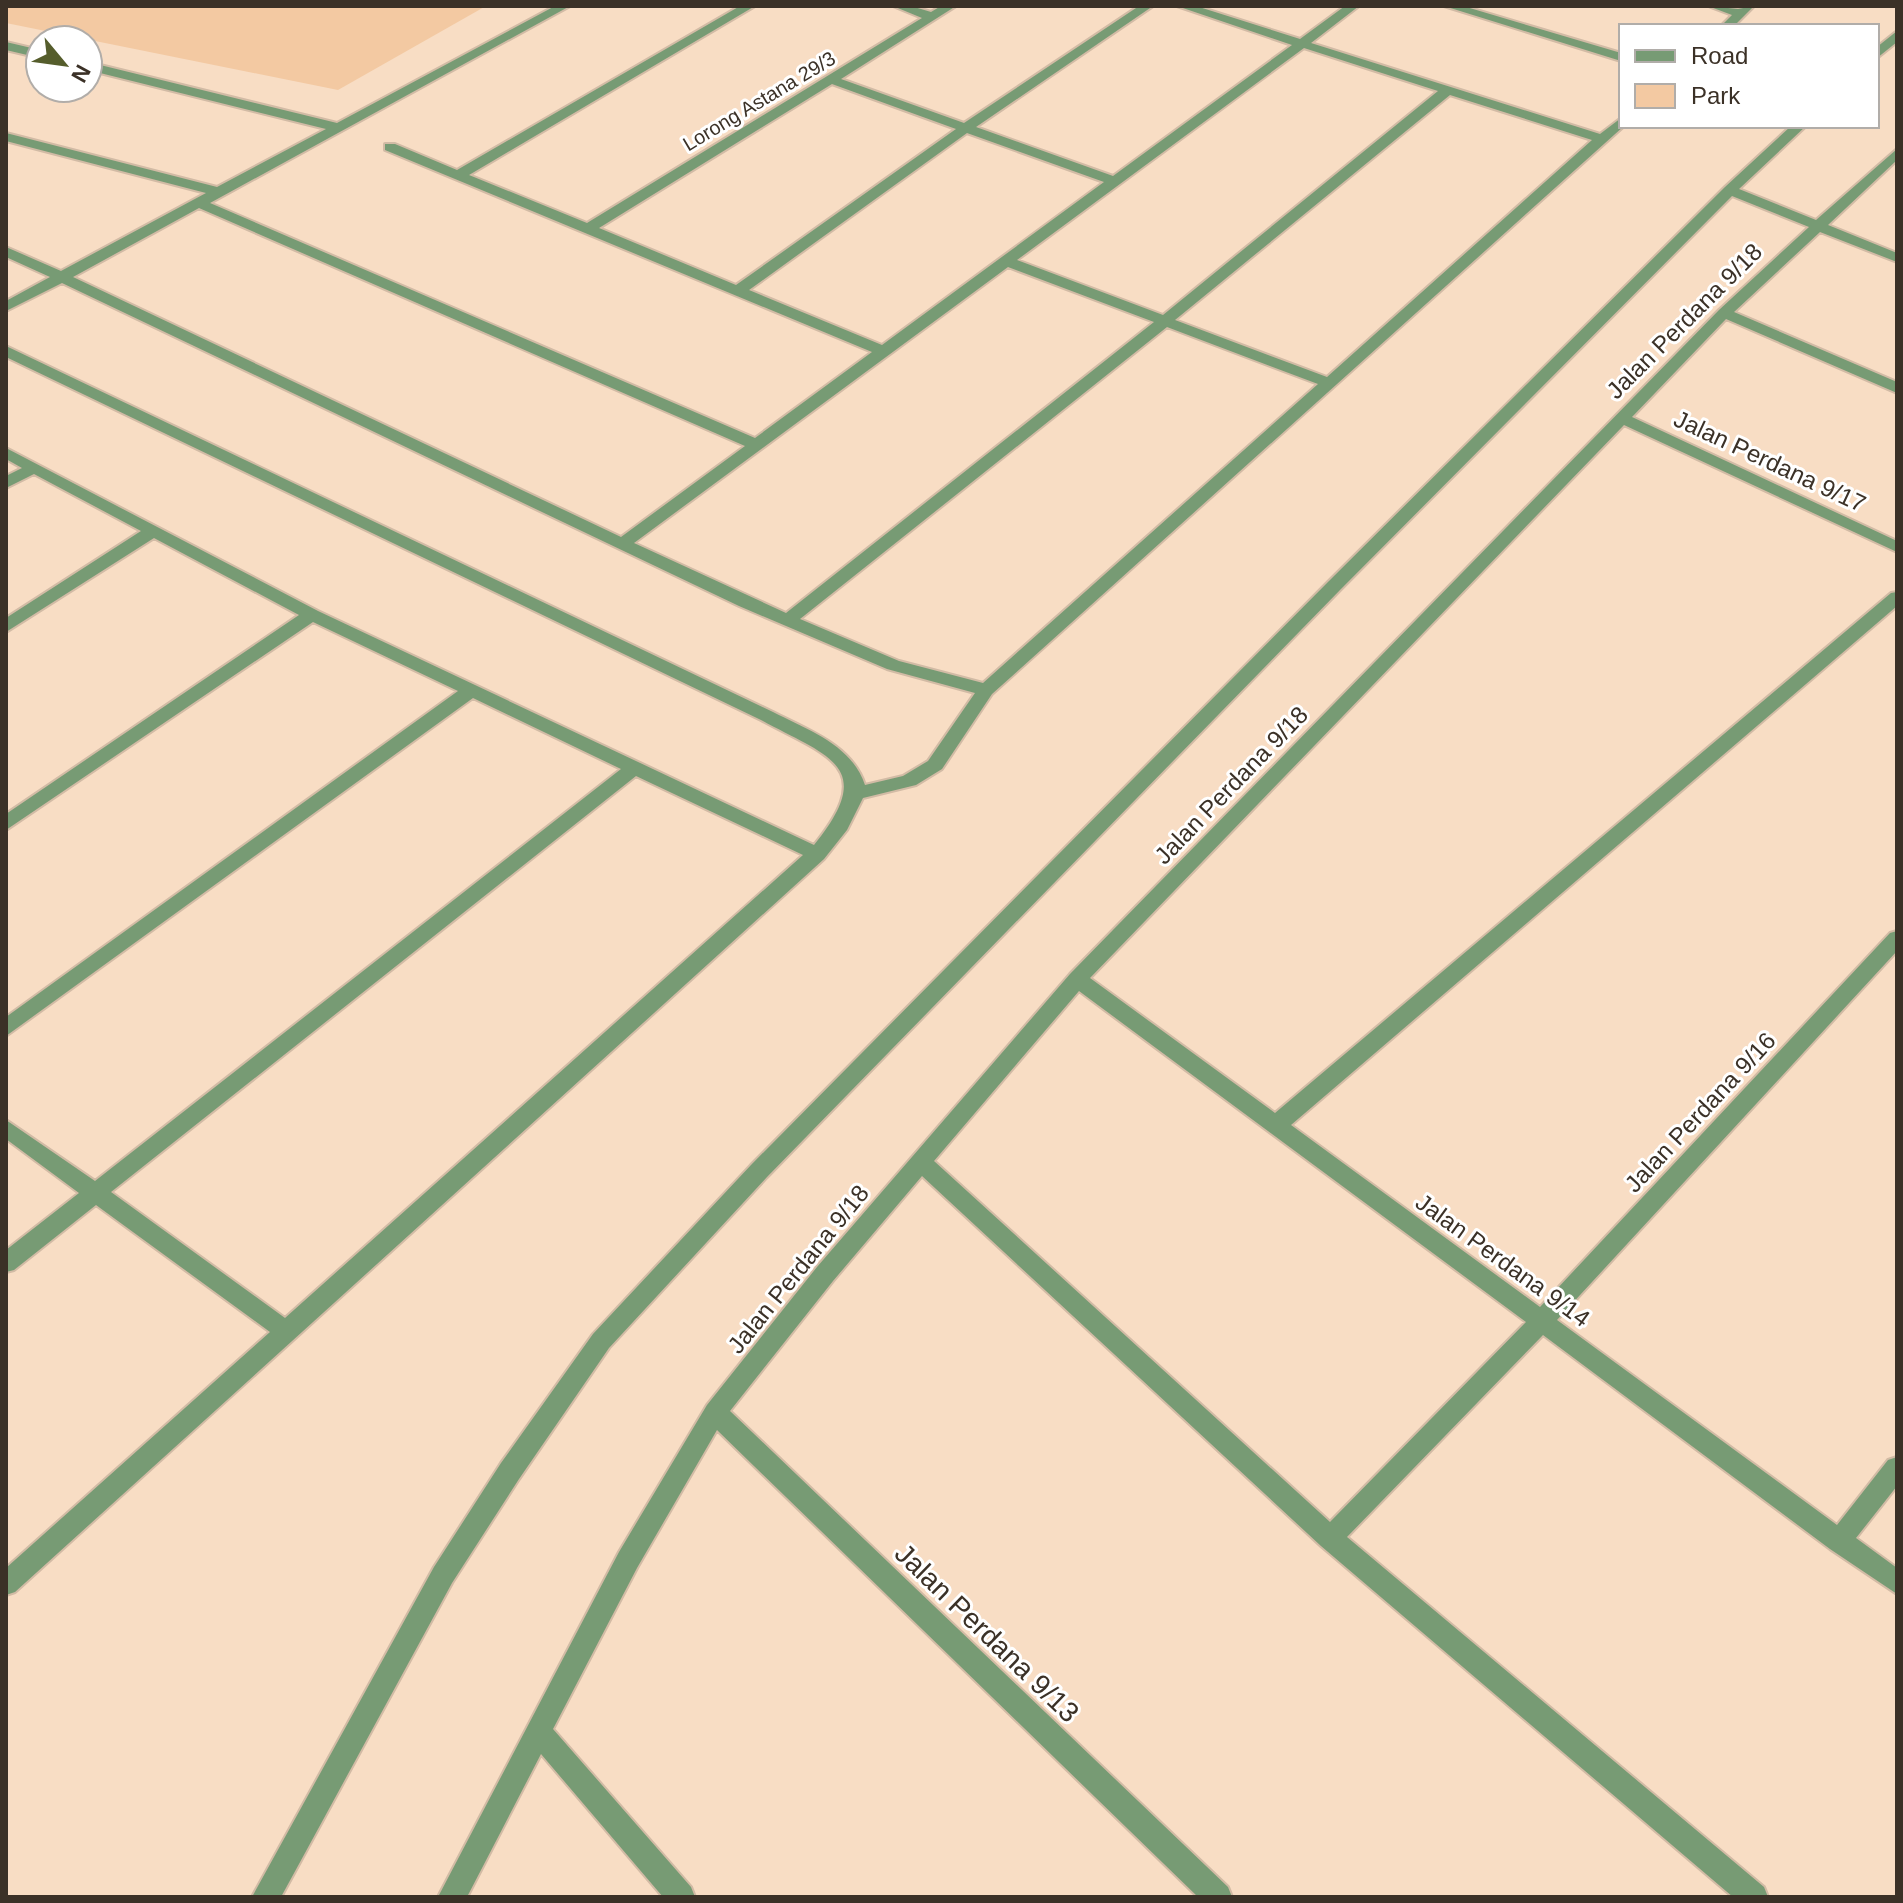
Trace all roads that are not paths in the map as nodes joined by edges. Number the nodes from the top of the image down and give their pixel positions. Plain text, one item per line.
1 (564, 6) edge
2 (749, 6) edge
3 (899, 6) edge
4 (950, 6) edge
5 (1147, 6) edge
6 (1183, 6) edge
7 (1353, 6) edge
8 (1450, 6) edge
9 (1714, 6) edge
10 (1744, 10) edge
11 (932, 17) junction
12 (1729, 24) edge
13 (1897, 35) edge
14 (1306, 44) junction
15 (1879, 52) edge
16 (1619, 56) edge
17 (104, 70) edge
18 (832, 80) junction
19 (1447, 91) junction
20 (1619, 124) edge
21 (967, 127) junction
22 (340, 128) junction
23 (1797, 128) edge
24 (6, 137) edge
25 (1602, 139) junction
26 (390, 147) dead end
27 (1897, 153) edge
28 (458, 175) junction
29 (1117, 182) junction
30 (1730, 190) junction
31 (222, 193) junction
32 (201, 204) junction
33 (1819, 226) junction
34 (588, 229) junction
35 (6, 251) edge
36 (1897, 258) edge
37 (1008, 262) junction
38 (66, 278) junction
39 (738, 291) junction
40 (6, 307) edge
41 (1724, 313) junction
42 (1165, 321) junction
43 (6, 351) edge
44 (885, 352) junction
45 (1326, 382) junction
46 (1897, 388) edge
47 (1623, 419) junction
48 (757, 445) junction
49 (6, 453) edge
50 (33, 468) junction
51 (6, 483) edge
52 (152, 532) junction
53 (623, 543) junction
54 (1897, 547) edge
55 (1897, 597) edge
56 (312, 615) junction
57 (789, 619) junction
58 (6, 626) edge
59 (986, 690) junction
60 (471, 691) junction
61 (633, 769) junction
62 (858, 793) junction
63 (6, 823) edge
64 (817, 854) junction
65 (1897, 938) edge
66 (1077, 979) junction
67 (6, 1028) edge
68 (1276, 1125) junction
69 (6, 1128) edge
70 (921, 1162) junction
71 (95, 1193) junction
72 (6, 1263) edge
73 (1542, 1321) junction
74 (287, 1332) junction
75 (715, 1412) junction
76 (1897, 1468) edge
77 (1330, 1538) junction
78 (1839, 1541) junction
79 (1897, 1583) edge
80 (6, 1584) edge
81 (538, 1731) junction
82 (266, 1897) edge
83 (452, 1897) edge
84 (681, 1897) edge
85 (1218, 1897) edge
86 (1754, 1897) edge

1 - 22 street
2 - 28 street
3 - 11 street
4 - 11 street, Lorong Astana 29/3
5 - 21 street
6 - 14 street
7 - 14 street
8 - 16 street
9 - 10 street
10 - 12 street
11 - 18 street, Lorong Astana 29/3
13 - 15 street
14 - 19 street
14 - 29 street
17 - 22 street
18 - 21 street
18 - 34 street, Lorong Astana 29/3
19 - 25 street
19 - 42 street
20 - 25 street
21 - 29 street
21 - 39 street
22 - 31 street
23 - 30 street
24 - 31 street
25 - 45 street
26 - 28 street
27 - 33 street, Jalan Perdana 9/18
28 - 34 street
29 - 37 street
30 - 33 street
30 - 82 street
31 - 32 street
32 - 38 street
32 - 48 street
33 - 36 street
33 - 41 street, Jalan Perdana 9/18
34 - 39 street
35 - 38 street
37 - 42 street
37 - 44 street
38 - 40 street
38 - 53 street
39 - 44 street
41 - 46 street
41 - 47 street, Jalan Perdana 9/18
42 - 45 street
42 - 57 street
43 - 62 street
44 - 48 street
45 - 59 street
47 - 54 street, Jalan Perdana 9/17
47 - 66 street, Jalan Perdana 9/18
48 - 53 street
49 - 50 street
50 - 51 street
50 - 52 street
52 - 56 street
52 - 58 street
53 - 57 street
55 - 68 street
56 - 60 street
56 - 63 street
57 - 59 street
59 - 62 street
60 - 61 street
60 - 67 street
61 - 64 street
61 - 71 street
62 - 64 street
64 - 74 street
65 - 73 street, Jalan Perdana 9/16
66 - 68 street, Jalan Perdana 9/14
66 - 70 street, Jalan Perdana 9/18
68 - 73 street, Jalan Perdana 9/14
69 - 71 street
70 - 75 street, Jalan Perdana 9/18
70 - 77 street
71 - 72 street
71 - 74 street
73 - 77 street, Jalan Perdana 9/16
73 - 78 street, Jalan Perdana 9/14
74 - 80 street
75 - 81 street, Jalan Perdana 9/18
75 - 85 street, Jalan Perdana 9/13
76 - 78 street
77 - 86 street
78 - 79 street, Jalan Perdana 9/14
81 - 83 street, Jalan Perdana 9/18
81 - 84 street

